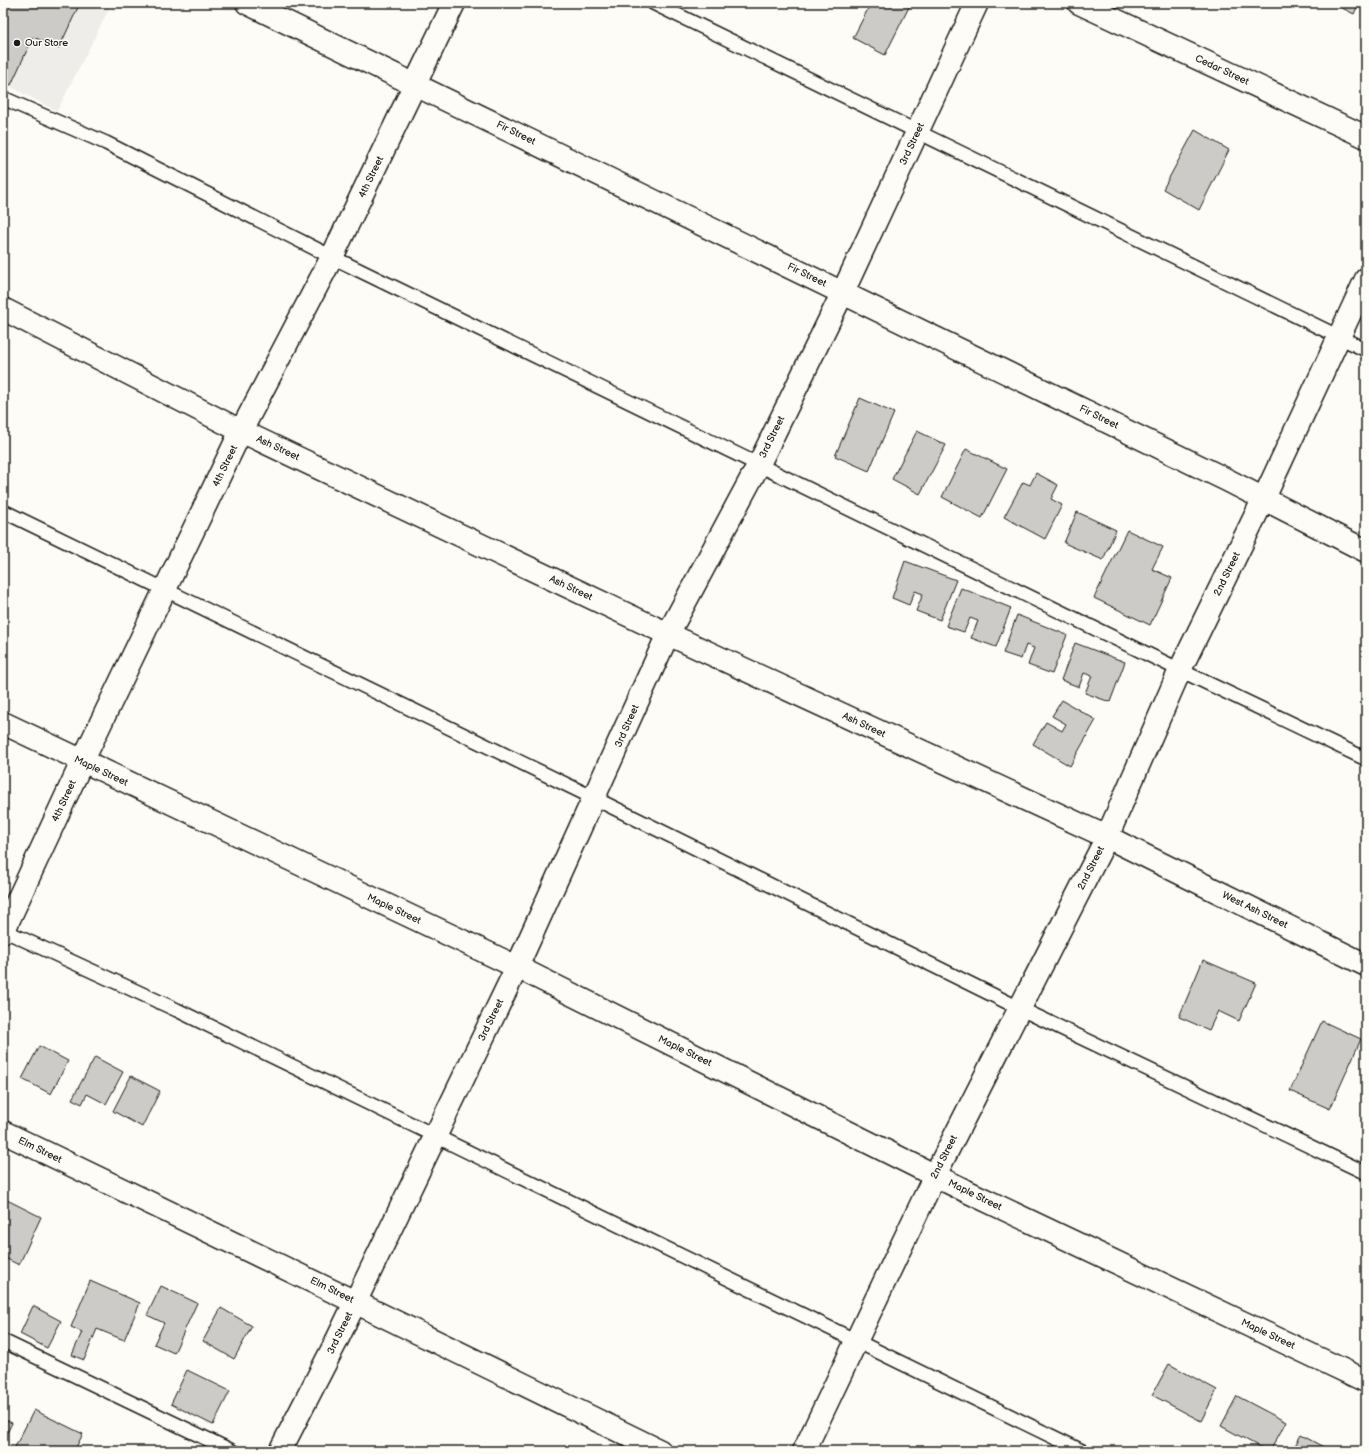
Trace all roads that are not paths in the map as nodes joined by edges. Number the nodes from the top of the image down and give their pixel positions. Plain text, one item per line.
1 (247, 3) edge
2 (454, 3) edge
3 (653, 3) edge
4 (977, 3) edge
5 (1079, 3) edge
6 (416, 84) junction
7 (3, 98) edge
8 (918, 131) junction
9 (1366, 137) edge
10 (332, 257) junction
11 (1366, 279) edge
12 (843, 292) junction
13 (3, 309) edge
14 (1338, 338) junction
15 (1366, 350) edge
16 (241, 431) junction
17 (759, 464) junction
18 (1264, 498) junction
19 (3, 511) edge
20 (1366, 551) edge
21 (165, 590) junction
22 (668, 634) junction
23 (1180, 670) junction
24 (3, 724) edge
25 (1366, 758) edge
26 (82, 762) junction
27 (594, 798) junction
28 (1107, 837) junction
29 (1144, 856) joint
30 (3, 931) edge
31 (1366, 965) edge
32 (517, 967) junction
33 (1019, 1008) junction
34 (3, 1132) edge
35 (435, 1137) junction
36 (1366, 1173) edge
37 (935, 1175) junction
38 (355, 1302) junction
39 (3, 1341) edge
40 (856, 1341) junction
41 (1366, 1381) edge
42 (232, 1451) edge
43 (280, 1451) edge
44 (660, 1451) edge
45 (804, 1451) edge
46 (1082, 1451) edge

1 - 6 street, Fir Street
2 - 6 street, 4th Street
3 - 8 lane
4 - 8 street, 3rd Street
5 - 9 street, Cedar Street
6 - 10 street, 4th Street
6 - 12 street, Fir Street
7 - 10 lane
8 - 12 street, 3rd Street
8 - 14 lane
10 - 16 street, 4th Street
10 - 17 lane
11 - 14 street, 2nd Street
12 - 17 street, 3rd Street
12 - 18 street, Fir Street
13 - 16 street, Ash Street
14 - 15 lane
14 - 18 street, 2nd Street
16 - 21 street, 4th Street
16 - 22 street, Ash Street
17 - 22 street, 3rd Street
17 - 23 lane
18 - 20 street, Fir Street
18 - 23 street, 2nd Street
19 - 21 lane
21 - 26 street, 4th Street
21 - 27 lane
22 - 27 street, 3rd Street
22 - 28 street, Ash Street
23 - 25 lane
23 - 28 street, 2nd Street
24 - 26 street, Maple Street
26 - 30 street, 4th Street
26 - 32 street, Maple Street
27 - 32 street, 3rd Street
27 - 33 lane
28 - 29 street, Ash Street
28 - 33 street, 2nd Street
29 - 31 street, West Ash Street
30 - 35 lane
32 - 35 street, 3rd Street
32 - 37 street, Maple Street
33 - 36 lane
33 - 37 street, 2nd Street
34 - 38 street, Elm Street
35 - 38 street, 3rd Street
35 - 40 lane
37 - 40 street, 2nd Street
37 - 41 street, Maple Street
38 - 43 street, 3rd Street
38 - 44 street, Elm Street
39 - 42 lane
40 - 45 street, 2nd Street
40 - 46 lane

